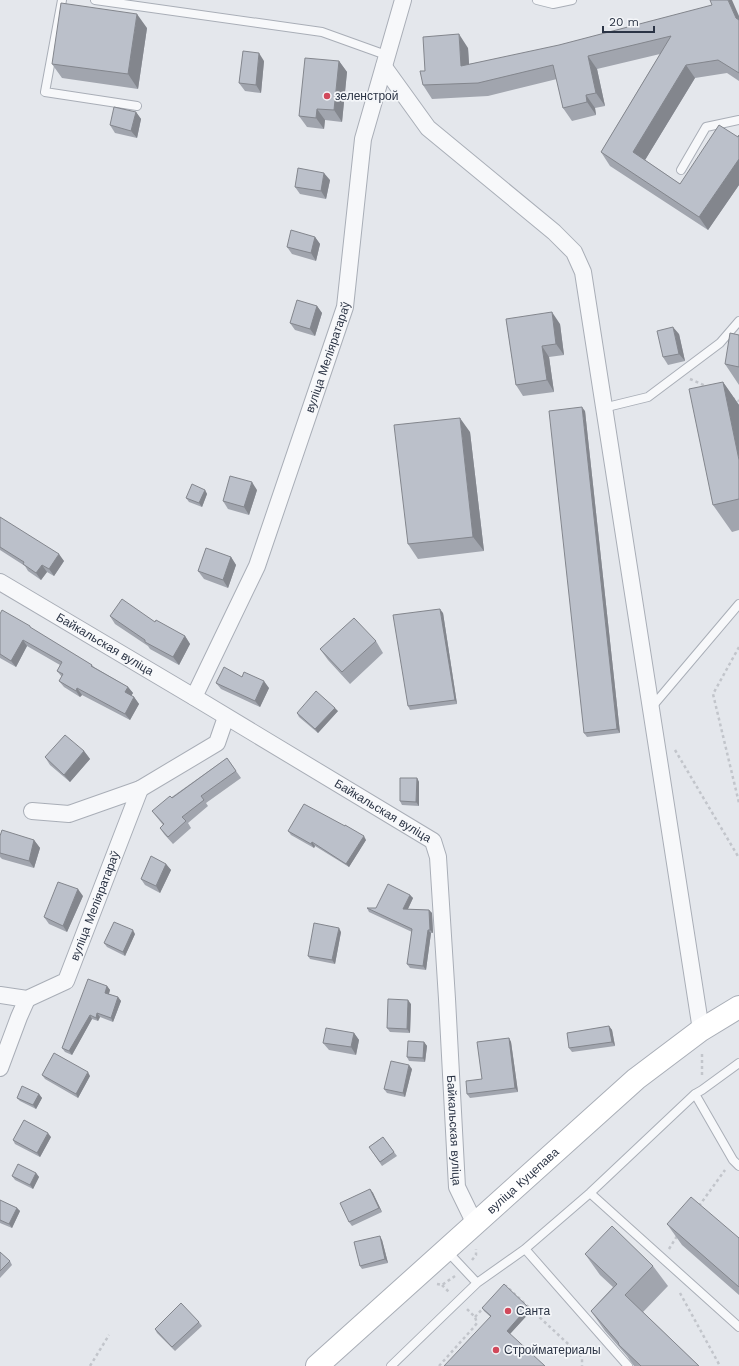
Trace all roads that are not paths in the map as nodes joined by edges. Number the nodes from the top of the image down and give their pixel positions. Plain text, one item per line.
1 (62, 0) edge
2 (95, 0) edge
3 (403, 0) edge
4 (537, 0) edge
5 (572, 0) edge
6 (385, 61) junction
7 (137, 106) dead end
8 (739, 120) edge
9 (681, 170) dead end
10 (739, 321) edge
11 (720, 343) junction
12 (733, 344) edge
13 (604, 408) junction
14 (0, 582) edge
15 (739, 604) edge
16 (194, 698) junction
17 (651, 709) junction
18 (226, 718) junction
19 (140, 789) junction
20 (32, 811) dead end
21 (0, 995) edge
22 (27, 999) junction
23 (739, 1007) edge
24 (701, 1030) junction
25 (739, 1063) edge
26 (0, 1068) edge
27 (699, 1092) junction
28 (736, 1163) edge
29 (590, 1193) junction
30 (475, 1224) junction
31 (525, 1249) junction
32 (446, 1250) junction
33 (477, 1283) junction
34 (739, 1327) edge
35 (317, 1366) edge
36 (391, 1366) edge
37 (628, 1366) edge

1 - 7 lane
2 - 6 lane
3 - 6 street, вуліца Меліяратараў
4 - 5 lane
6 - 13 street
6 - 16 street, вуліца Меліяратараў
8 - 9 lane
10 - 11 lane
11 - 12 lane
11 - 13 lane
13 - 17 street
14 - 16 street, Байкальская вуліца
15 - 17 lane
16 - 18 street, Байкальская вуліца
17 - 24 street
18 - 19 street
18 - 30 street, Байкальская вуліца
19 - 20 street
19 - 22 street, вуліца Меліяратараў
21 - 22 street
22 - 26 street
23 - 24 main road, вуліца Куцепава
24 - 30 main road, вуліца Куцепава
25 - 27 lane
27 - 28 lane
27 - 29 lane
29 - 31 lane
29 - 34 lane
30 - 32 main road, вуліца Куцепава
31 - 33 lane
31 - 37 lane
32 - 33 lane
32 - 35 main road, вуліца Куцепава
33 - 36 lane

